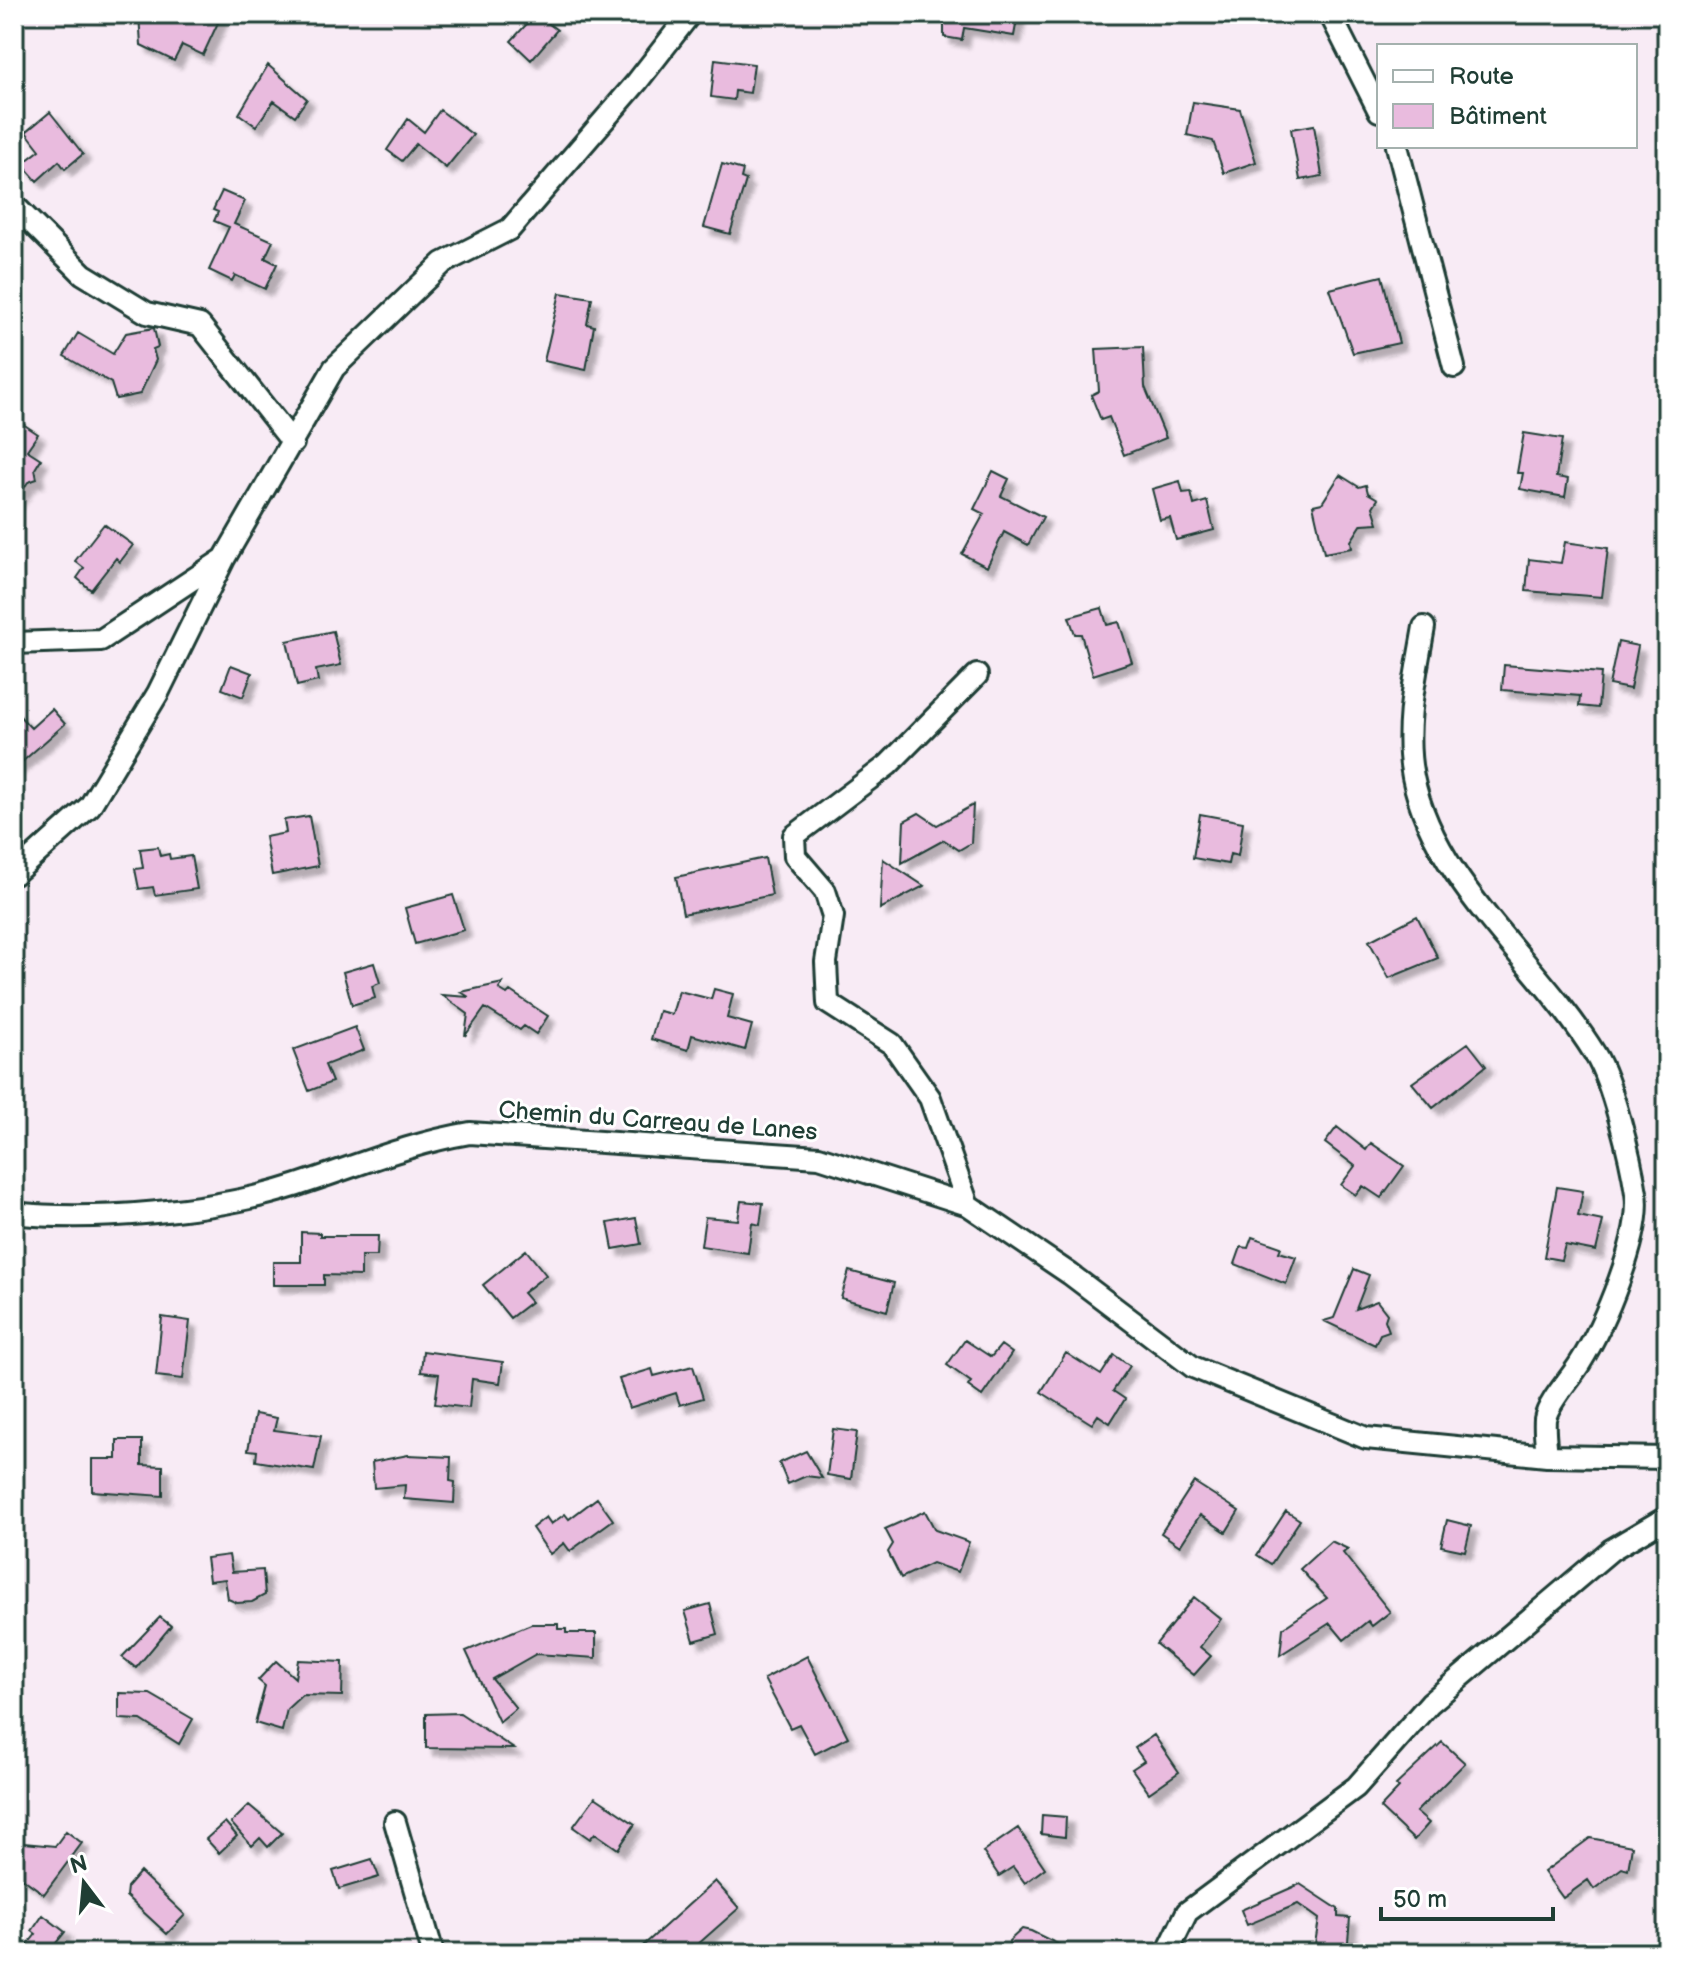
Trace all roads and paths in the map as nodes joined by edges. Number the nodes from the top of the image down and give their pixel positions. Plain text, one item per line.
1 (690, 14) edge
2 (1330, 14) edge
3 (1377, 107) edge
4 (1398, 148) edge
5 (14, 205) edge
6 (1454, 367) dead end
7 (293, 443) junction
8 (224, 559) junction
9 (1424, 627) dead end
10 (14, 643) edge
11 (977, 675) dead end
12 (14, 874) edge
13 (968, 1205) junction
14 (14, 1213) edge
15 (1547, 1456) junction
16 (1667, 1458) edge
17 (1667, 1517) edge
18 (395, 1822) dead end
19 (433, 1953) edge
20 (1167, 1953) edge

1 - 7 street
2 - 3 street
4 - 6 street
5 - 7 street
7 - 8 street
8 - 10 street
8 - 12 street
9 - 15 street
11 - 13 street
13 - 14 street, Chemin du Carreau de Lanes
13 - 15 street, Chemin du Carreau de Lanes
15 - 16 street, Chemin du Carreau de Lanes
17 - 20 street
18 - 19 street

